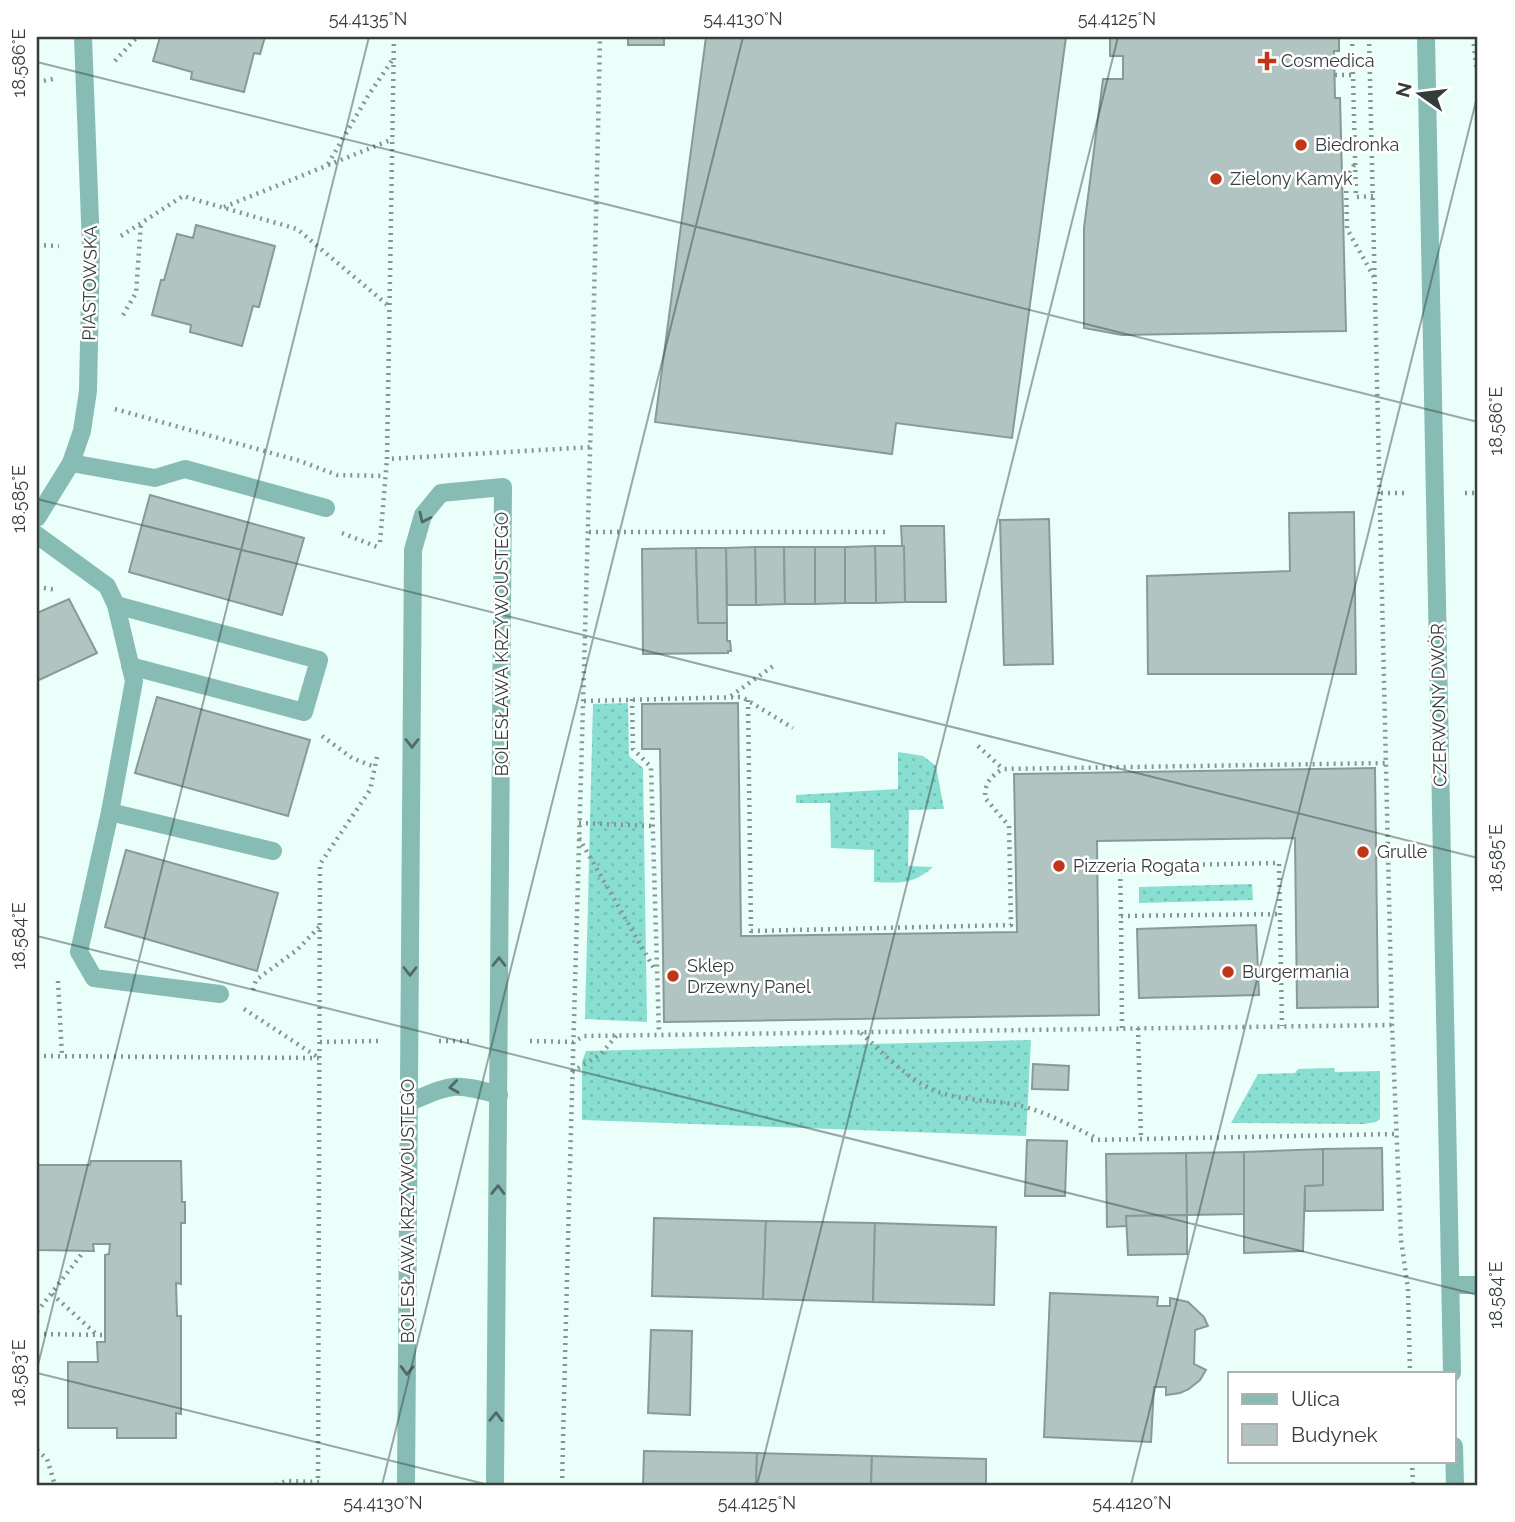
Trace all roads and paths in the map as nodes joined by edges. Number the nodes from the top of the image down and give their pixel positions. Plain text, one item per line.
1 (83, 37) edge
2 (137, 37) edge
3 (394, 37) edge
4 (600, 37) edge
5 (1352, 37) edge
6 (1369, 37) edge
7 (1426, 37) edge
8 (1473, 37) edge
9 (393, 59) junction
10 (111, 66) dead end
11 (1478, 67) edge
12 (1335, 75) dead end
13 (1353, 75) junction
14 (393, 139) junction
15 (1355, 164) junction
16 (328, 165) junction
17 (1373, 196) junction
18 (223, 208) junction
19 (37, 245) edge
20 (91, 247) junction
21 (1376, 279) junction
22 (391, 307) junction
23 (87, 401) junction
24 (592, 447) junction
25 (387, 459) junction
26 (71, 463) junction
27 (384, 476) junction
28 (326, 508) dead end
29 (37, 518) edge
30 (589, 532) junction
31 (890, 532) dead end
32 (37, 536) edge
33 (379, 559) dead end
34 (116, 605) junction
35 (776, 664) dead end
36 (130, 666) junction
37 (730, 696) junction
38 (632, 699) junction
39 (748, 700) junction
40 (584, 701) junction
41 (304, 712) junction
42 (793, 728) dead end
43 (377, 743) dead end
44 (978, 746) dead end
45 (1387, 763) junction
46 (375, 767) junction
47 (1003, 769) junction
48 (110, 812) junction
49 (579, 823) junction
50 (653, 826) junction
51 (579, 837) junction
52 (273, 851) dead end
53 (1280, 914) junction
54 (1121, 916) junction
55 (320, 926) junction
56 (657, 973) junction
57 (220, 994) joint
58 (246, 1011) junction
59 (1392, 1025) junction
60 (1282, 1026) junction
61 (1122, 1028) junction
62 (1138, 1028) junction
63 (861, 1032) junction
64 (659, 1034) junction
65 (617, 1035) junction
66 (409, 1040) junction
67 (499, 1041) junction
68 (320, 1042) junction
69 (573, 1042) junction
70 (37, 1056) edge
71 (319, 1058) junction
72 (572, 1072) junction
73 (499, 1095) junction
74 (410, 1102) junction
75 (1396, 1134) junction
76 (1141, 1139) junction
77 (1091, 1140) dead end
78 (1100, 1140) junction
79 (84, 1251) dead end
80 (1451, 1285) junction
81 (1478, 1285) edge
82 (52, 1294) junction
83 (37, 1312) edge
84 (37, 1334) edge
85 (97, 1335) junction
86 (104, 1335) dead end
87 (1410, 1372) edge
88 (1452, 1372) edge
89 (37, 1450) edge
90 (1412, 1462) edge
91 (1454, 1462) edge
92 (318, 1484) edge
93 (55, 1485) edge
94 (276, 1485) edge
95 (406, 1485) edge
96 (495, 1485) edge
97 (562, 1485) edge
98 (1413, 1485) edge
99 (1455, 1485) edge

1 - 20 street, PIASTOWSKA
2 - 10 path
3 - 9 path
4 - 24 path
5 - 13 path
6 - 17 path
7 - 80 street, CZERWONY DWÓR
8 - 11 path
9 - 14 path
9 - 16 path
12 - 13 path
13 - 15 path
14 - 16 path
14 - 22 path
15 - 17 path
15 - 21 path
16 - 18 path
17 - 21 path
18 - 20 path
18 - 22 path
19 - 20 path
20 - 23 street, PIASTOWSKA
21 - 45 path
22 - 25 path
23 - 26 street, PIASTOWSKA
23 - 27 path
24 - 25 path
24 - 30 path
25 - 27 path
26 - 28 street
26 - 29 street, PIASTOWSKA
27 - 33 path
30 - 31 path
30 - 40 path
32 - 34 street
34 - 36 street
34 - 41 street
35 - 37 path
36 - 41 street
36 - 48 street
37 - 38 path
37 - 39 path
38 - 40 path
38 - 50 path
39 - 42 path
39 - 47 path
40 - 49 path
41 - 46 path
43 - 46 path
44 - 47 path
45 - 47 path
45 - 59 path
46 - 55 path
48 - 52 street
48 - 57 street
49 - 50 path
49 - 51 path
50 - 56 path
51 - 56 path
51 - 69 path
53 - 54 path
53 - 54 path
53 - 60 path
54 - 61 path
55 - 58 path
55 - 68 path
56 - 64 path
57 - 58 path
58 - 71 path
59 - 60 path
59 - 75 path
60 - 62 path
61 - 62 path
61 - 63 path
62 - 76 path
63 - 64 path
63 - 78 path
64 - 65 path
65 - 69 path
65 - 72 path
66 - 67 path
67 -> 66 street, BOLESŁAWA KRZYWOUSTEGO
66 - 68 path
66 - 74 street, BOLESŁAWA KRZYWOUSTEGO
67 - 69 path
67 - 73 street, BOLESŁAWA KRZYWOUSTEGO
68 - 71 path
69 - 72 path
70 - 71 path
71 - 92 path
72 - 97 path
73 -> 74 street
96 -> 73 street, BOLESŁAWA KRZYWOUSTEGO
74 -> 95 street, BOLESŁAWA KRZYWOUSTEGO
75 - 76 path
75 - 87 path
76 - 78 path
77 - 78 path
79 - 82 path
80 - 81 street
80 - 88 street, CZERWONY DWÓR
82 - 83 path
82 - 85 path
84 - 85 path
85 - 86 path
89 - 93 path
90 - 98 path
91 - 99 street
92 - 94 path

